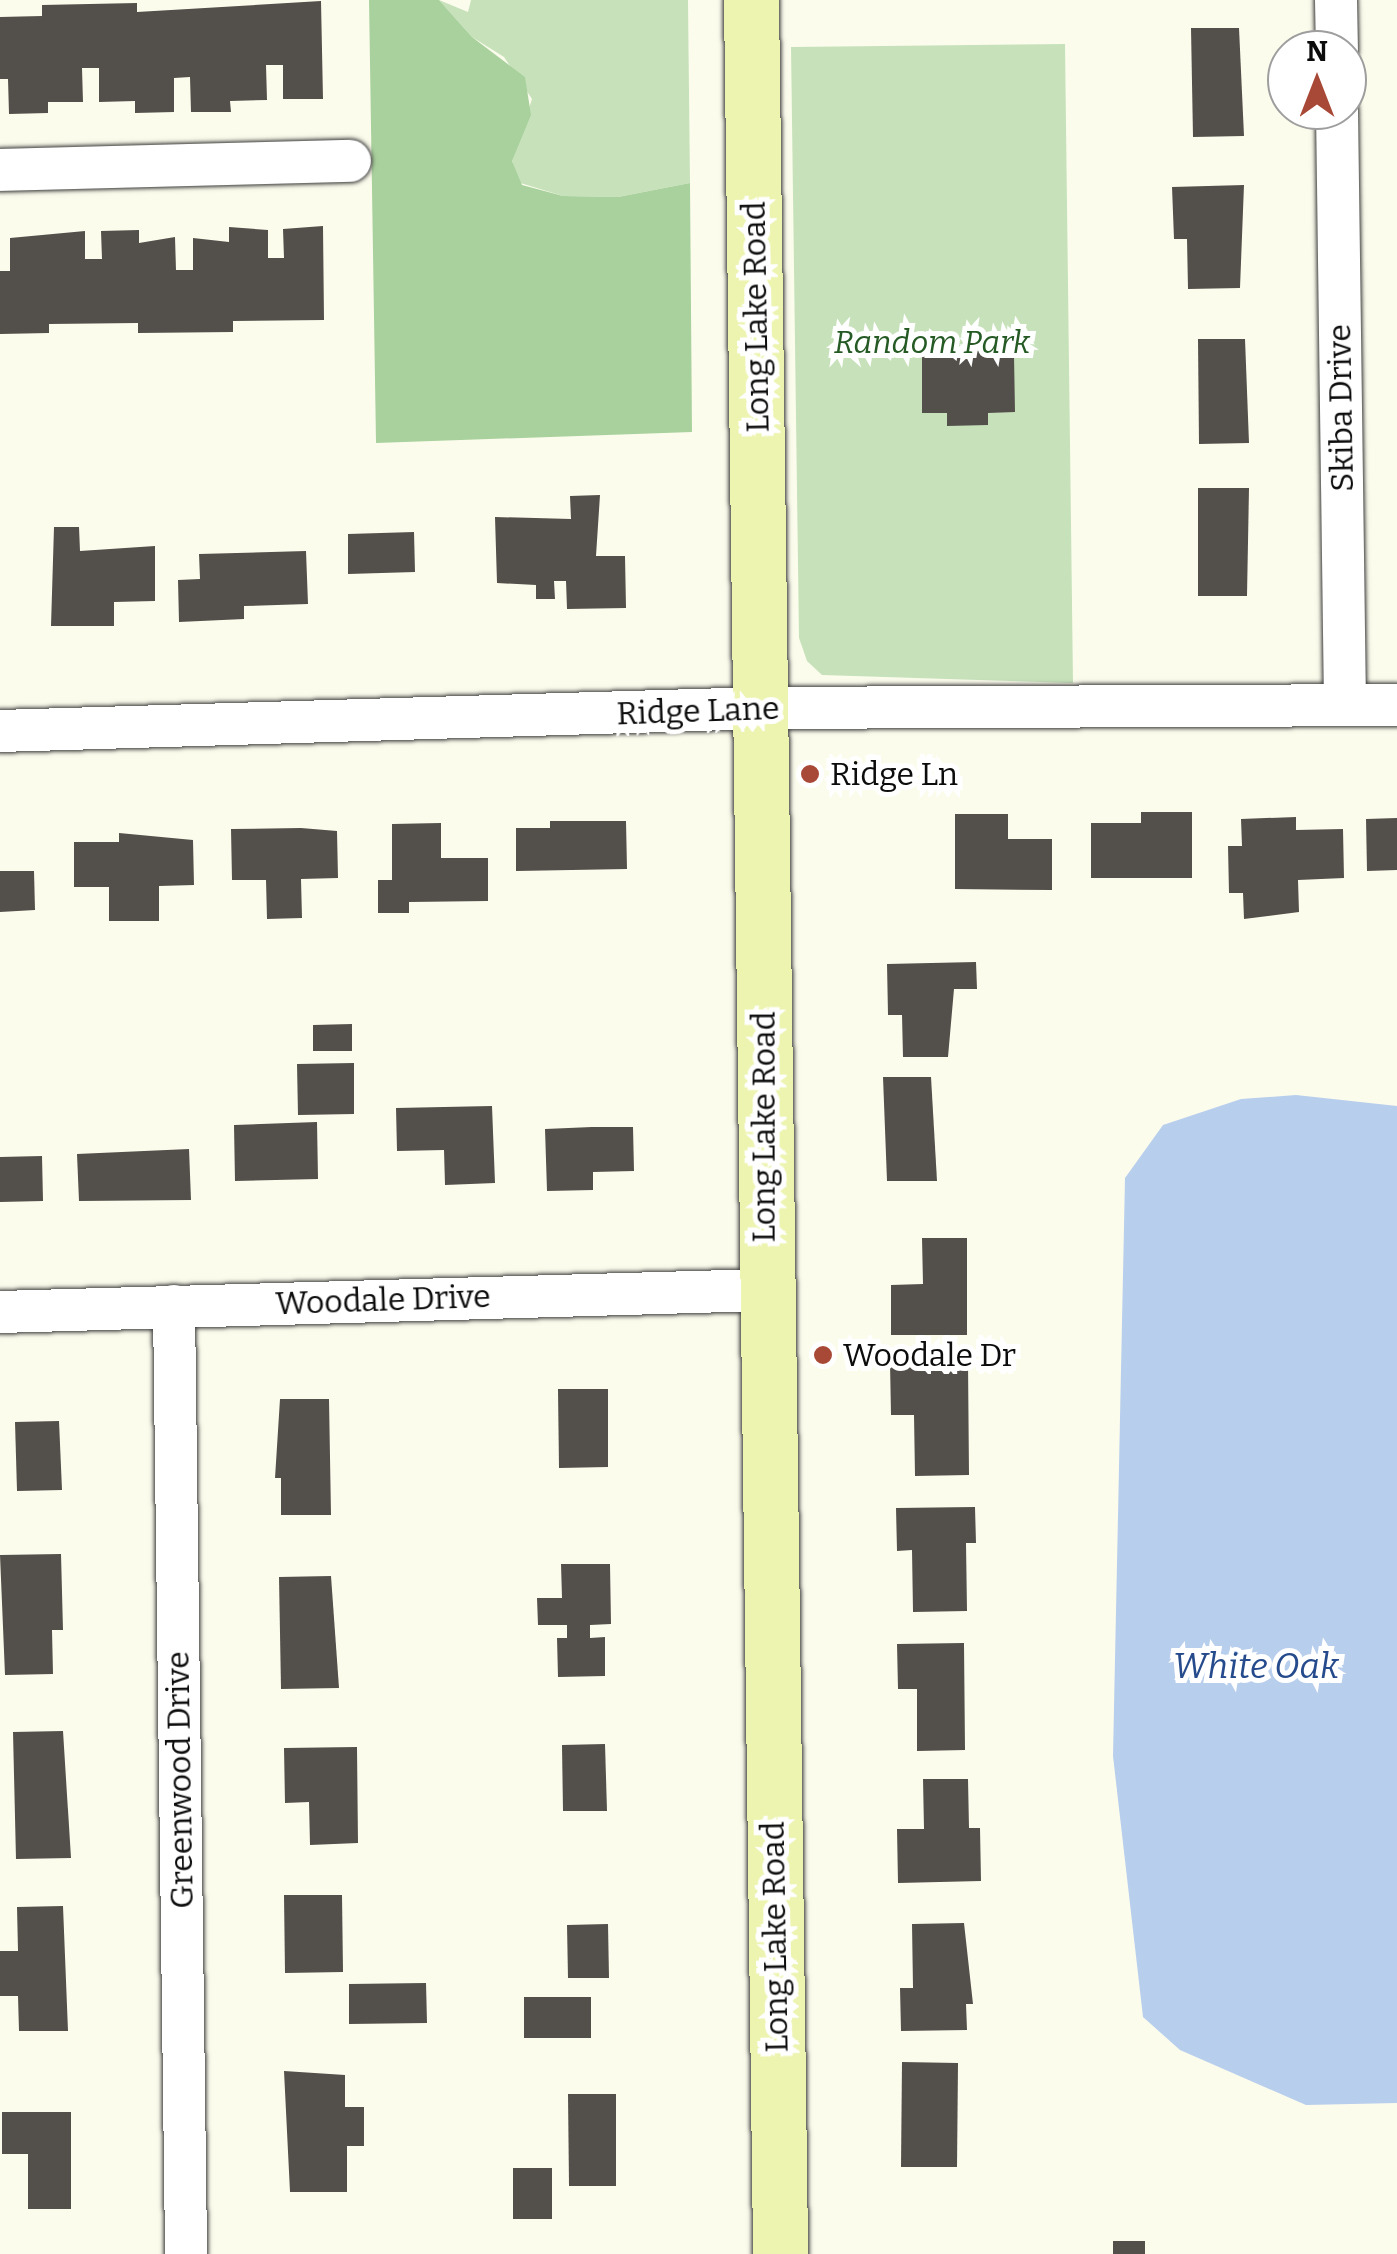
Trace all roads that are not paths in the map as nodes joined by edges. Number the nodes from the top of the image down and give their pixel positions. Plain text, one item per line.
1 (751, 0) edge
2 (1336, 0) edge
3 (1336, 30) edge
4 (1337, 130) edge
5 (350, 161) dead end
6 (0, 170) edge
7 (1345, 705) junction
8 (1397, 705) edge
9 (762, 708) junction
10 (0, 731) edge
11 (765, 1290) junction
12 (174, 1306) junction
13 (0, 1312) edge
14 (186, 2254) edge
15 (780, 2254) edge

1 - 9 street, Long Lake Road
2 - 3 street
4 - 7 street, Skiba Drive
5 - 6 street
7 - 8 street, Ridge Lane
7 - 9 street, Ridge Lane
9 - 10 street, Ridge Lane
9 - 11 street, Long Lake Road
11 - 12 street, Woodale Drive
11 - 15 street, Long Lake Road
12 - 13 street, Woodale Drive
12 - 14 street, Greenwood Drive

